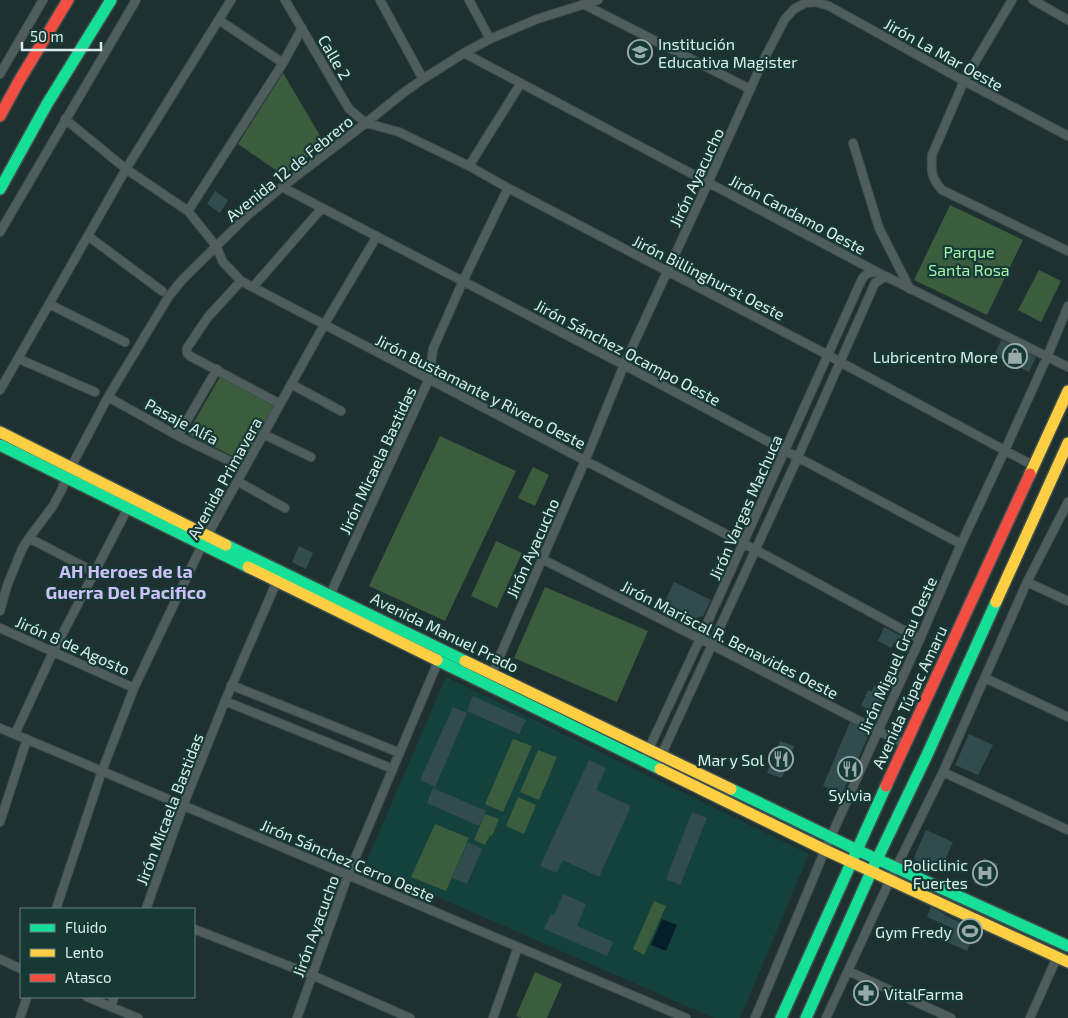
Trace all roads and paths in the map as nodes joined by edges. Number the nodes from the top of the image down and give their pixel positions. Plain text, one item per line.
1 (43, 0) edge
2 (68, 0) edge
3 (111, 0) edge
4 (136, 0) edge
5 (231, 0) edge
6 (285, 0) edge
7 (380, 0) edge
8 (469, 0) edge
9 (598, 0) edge
10 (1012, 0) edge
11 (1033, 0) edge
12 (804, 3) joint
13 (583, 4) junction
14 (219, 20) junction
15 (1068, 20) edge
16 (302, 28) junction
17 (490, 39) junction
18 (464, 53) junction
19 (2, 63) edge
20 (283, 63) junction
21 (0, 74) edge
22 (423, 79) junction
23 (964, 81) junction
24 (521, 83) junction
25 (750, 89) junction
26 (0, 116) edge
27 (65, 119) junction
28 (366, 123) junction
29 (1068, 136) edge
30 (853, 143) dead end
31 (469, 166) junction
32 (126, 169) junction
33 (708, 182) junction
34 (282, 187) junction
35 (508, 188) junction
36 (0, 189) edge
37 (322, 208) junction
38 (188, 211) junction
39 (0, 232) edge
40 (88, 236) junction
41 (377, 236) junction
42 (216, 246) junction
43 (1068, 251) edge
44 (667, 271) junction
45 (877, 272) junction
46 (888, 277) junction
47 (241, 281) junction
48 (463, 281) junction
49 (253, 287) junction
50 (910, 288) junction
51 (162, 291) dead end
52 (49, 304) junction
53 (1068, 306) edge
54 (324, 325) junction
55 (125, 342) dead end
56 (828, 355) junction
57 (1047, 357) junction
58 (19, 358) junction
59 (840, 362) junction
60 (624, 365) junction
61 (1068, 367) edge
62 (217, 369) junction
63 (429, 380) junction
64 (291, 384) junction
65 (0, 390) edge
66 (1068, 391) edge
67 (95, 392) dead end
68 (108, 397) junction
69 (280, 404) junction
70 (341, 411) dead end
71 (0, 432) edge
72 (263, 434) junction
73 (178, 436) junction
74 (1068, 443) edge
75 (0, 445) edge
76 (1005, 450) junction
77 (785, 451) junction
78 (310, 457) dead end
79 (798, 457) junction
80 (586, 461) junction
81 (1034, 466) junction
82 (244, 468) junction
83 (69, 472) junction
84 (237, 481) junction
85 (1068, 502) edge
86 (131, 503) junction
87 (285, 508) dead end
88 (29, 538) junction
89 (205, 540) junction
90 (743, 543) junction
91 (961, 544) junction
92 (755, 550) junction
93 (542, 559) junction
94 (94, 572) junction
95 (277, 581) junction
96 (1027, 582) junction
97 (327, 600) junction
98 (1068, 601) edge
99 (0, 611) edge
100 (0, 628) edge
101 (700, 639) junction
102 (920, 640) junction
103 (712, 645) junction
104 (53, 652) junction
105 (441, 655) junction
106 (492, 674) junction
107 (985, 678) junction
108 (231, 685) junction
109 (134, 688) junction
110 (225, 701) junction
111 (1068, 717) edge
112 (0, 728) edge
113 (878, 731) junction
114 (14, 734) junction
115 (27, 739) junction
116 (906, 745) junction
117 (648, 749) junction
118 (400, 753) junction
119 (661, 755) junction
120 (643, 761) junction
121 (656, 767) junction
122 (393, 769) junction
123 (102, 771) junction
124 (943, 772) junction
125 (183, 806) junction
126 (0, 822) edge
127 (1068, 830) edge
128 (831, 838) junction
129 (825, 850) junction
130 (857, 850) junction
131 (877, 859) junction
132 (851, 862) junction
133 (896, 868) junction
134 (871, 872) junction
135 (348, 875) junction
136 (890, 880) junction
137 (56, 908) edge
138 (146, 908) edge
139 (195, 929) edge
140 (1068, 946) edge
141 (518, 947) junction
142 (1057, 957) junction
143 (0, 959) edge
144 (1068, 962) edge
145 (20, 969) edge
146 (848, 971) junction
147 (312, 975) junction
148 (27, 998) edge
149 (88, 998) edge
150 (114, 998) edge
151 (111, 1007) junction
152 (20, 1018) edge
153 (138, 1018) edge
154 (297, 1018) edge
155 (410, 1018) edge
156 (492, 1018) edge
157 (686, 1018) edge
158 (755, 1018) edge
159 (781, 1018) edge
160 (806, 1018) edge
161 (826, 1018) edge
162 (950, 1018) edge
163 (1030, 1018) edge

1 - 19 street
2 - 26 main road
3 - 36 main road
4 - 27 street
5 - 14 street
6 - 16 street, Calle 2
7 - 22 street
8 - 17 street
9 - 13 street, Avenida 12 de Febrero
10 - 23 street
11 - 15 street
12 - 23 street, Jirón La Mar Oeste
12 - 25 street, Jirón Ayacucho
13 - 17 street, Avenida 12 de Febrero
13 - 25 street
14 - 20 street
14 - 32 street
16 - 20 street
16 - 28 street, Calle 2
17 - 18 street, Avenida 12 de Febrero
18 - 22 street, Avenida 12 de Febrero
18 - 24 street, Jirón Candamo Oeste
19 - 21 street
20 - 38 street
22 - 28 street, Avenida 12 de Febrero
23 - 29 street, Jirón La Mar Oeste
23 - 43 street
24 - 31 street
24 - 33 street, Jirón Candamo Oeste
25 - 33 street, Jirón Ayacucho
27 - 32 street, Jirón Bustamante y Rivero Oeste
27 - 39 street
28 - 31 street, Jirón Billinghurst Oeste
28 - 34 street, Avenida 12 de Febrero
30 - 50 street
31 - 35 street, Jirón Billinghurst Oeste
32 - 38 street, Jirón Bustamante y Rivero Oeste
32 - 40 street
33 - 44 street, Jirón Ayacucho
33 - 45 street, Jirón Candamo Oeste
34 - 37 street, Jirón Sánchez Ocampo Oeste
34 - 42 street, Avenida 12 de Febrero
35 - 44 street, Jirón Billinghurst Oeste
35 - 48 street, Jirón Micaela Bastidas
37 - 41 street, Jirón Sánchez Ocampo Oeste
37 - 49 street
38 - 42 street, Jirón Bustamante y Rivero Oeste
40 - 51 street
40 - 52 street
41 - 48 street, Jirón Sánchez Ocampo Oeste
41 - 54 street, Avenida Primavera
42 - 47 street, Jirón Bustamante y Rivero Oeste
42 - 68 street, Avenida 12 de Febrero
44 - 56 street, Jirón Billinghurst Oeste
44 - 60 street, Jirón Ayacucho
45 - 46 street, Jirón Candamo Oeste
45 - 56 street, Jirón Vargas Machuca
46 - 50 street, Jirón Candamo Oeste
46 - 59 street, Jirón Vargas Machuca
47 - 49 street, Jirón Bustamante y Rivero Oeste
47 - 62 street
48 - 60 street, Jirón Sánchez Ocampo Oeste
48 - 63 street, Jirón Micaela Bastidas
49 - 54 street, Jirón Bustamante y Rivero Oeste
50 - 57 street, Jirón Candamo Oeste
52 - 55 street
52 - 58 street
53 - 57 street, Jirón Miguel Grau Oeste
54 - 63 street, Jirón Bustamante y Rivero Oeste
54 - 64 street, Avenida Primavera
56 - 59 street, Jirón Billinghurst Oeste
56 - 77 street, Jirón Vargas Machuca
57 - 61 street, Jirón Candamo Oeste
57 - 76 street, Jirón Miguel Grau Oeste
58 - 65 street
58 - 67 street
59 - 76 street, Jirón Billinghurst Oeste
59 - 79 street, Jirón Vargas Machuca
60 - 77 street, Jirón Sánchez Ocampo Oeste
60 - 80 street, Jirón Ayacucho
62 - 69 street
62 - 73 street
63 - 80 street, Jirón Bustamante y Rivero Oeste
63 - 97 street, Jirón Micaela Bastidas
64 - 69 street, Avenida Primavera
64 - 70 street
66 - 81 main road, Avenida Túpac Amaru
68 - 73 street, Pasaje Alfa
68 - 83 street, Avenida 12 de Febrero
69 - 72 street, Avenida Primavera
71 - 83 main road, Avenida Manuel Prado
72 - 78 street
72 - 82 street, Avenida Primavera
73 - 82 street, Pasaje Alfa
74 - 131 main road
75 - 83 main road, Avenida Manuel Prado
76 - 81 street, Jirón Billinghurst Oeste
76 - 91 street, Jirón Miguel Grau Oeste
77 - 79 street, Jirón Sánchez Ocampo Oeste
77 - 90 street, Jirón Vargas Machuca
79 - 91 street, Jirón Sánchez Ocampo Oeste
79 - 92 street, Jirón Vargas Machuca
80 - 90 street, Jirón Bustamante y Rivero Oeste
80 - 93 street, Jirón Ayacucho
81 - 116 main road, Avenida Túpac Amaru
82 - 84 street, Avenida Primavera
83 - 86 main road, Avenida Manuel Prado
83 - 88 street, Avenida 12 de Febrero
84 - 87 street
84 - 89 street, Avenida Primavera
85 - 96 street
86 - 89 main road, Avenida Manuel Prado
86 - 94 street
88 - 94 street
88 - 99 street, Avenida 12 de Febrero
89 - 95 main road, Avenida Manuel Prado
89 - 97 main road, Avenida Manuel Prado
89 - 109 street, Avenida Primavera
90 - 92 street, Jirón Bustamante y Rivero Oeste
90 - 101 street, Jirón Vargas Machuca
91 - 102 street, Jirón Miguel Grau Oeste
92 - 102 street, Jirón Bustamante y Rivero Oeste
92 - 103 street, Jirón Vargas Machuca
93 - 101 street, Jirón Mariscal R. Benavides Oeste
93 - 106 street, Jirón Ayacucho
94 - 104 street
95 - 97 main road, Avenida Manuel Prado
95 - 108 street, Jirón Micaela Bastidas
96 - 98 street
96 - 107 street
97 - 105 main road, Avenida Manuel Prado
100 - 104 street, Jirón 8 de Agosto
101 - 103 street, Jirón Mariscal R. Benavides Oeste
101 - 117 street, Jirón Vargas Machuca
102 - 113 street, Jirón Miguel Grau Oeste
103 - 113 street, Jirón Mariscal R. Benavides Oeste
103 - 119 street, Jirón Vargas Machuca
104 - 109 street, Jirón 8 de Agosto
104 - 114 street
105 - 106 main road, Avenida Manuel Prado
105 - 118 street, Jirón Ayacucho
105 - 120 main road, Avenida Manuel Prado
106 - 117 main road, Avenida Manuel Prado
107 - 111 street
107 - 124 street
108 - 110 street, Jirón Micaela Bastidas
108 - 118 street
109 - 123 street, Avenida Primavera
110 - 122 street
110 - 125 street, Jirón Micaela Bastidas
112 - 114 street, Jirón Sánchez Cerro Oeste
113 - 116 street, Jirón Mariscal R. Benavides Oeste
113 - 128 street, Jirón Miguel Grau Oeste
114 - 115 street, Jirón Sánchez Cerro Oeste
115 - 123 street, Jirón Sánchez Cerro Oeste
115 - 126 street
116 - 130 main road, Avenida Túpac Amaru
117 - 119 main road, Avenida Manuel Prado
117 - 120 street, Jirón Vargas Machuca
118 - 122 street, Jirón Ayacucho
119 - 121 street, Jirón Vargas Machuca
119 - 128 main road, Avenida Manuel Prado
120 - 121 main road, Avenida Manuel Prado
121 - 129 main road, Avenida Manuel Prado
122 - 135 street, Jirón Ayacucho
123 - 125 street, Jirón Sánchez Cerro Oeste
123 - 137 street, Avenida Primavera
124 - 127 street
124 - 133 street
125 - 135 street, Jirón Sánchez Cerro Oeste
125 - 138 street, Jirón Micaela Bastidas
128 - 129 street, Jirón Miguel Grau Oeste
128 - 130 main road, Avenida Manuel Prado
129 - 132 main road, Avenida Manuel Prado
129 - 158 street, Jirón Miguel Grau Oeste
130 - 131 main road, Avenida Manuel Prado
130 - 132 main road, Avenida Túpac Amaru
131 - 133 main road, Avenida Manuel Prado
131 - 134 main road
132 - 134 main road, Avenida Manuel Prado
132 - 159 main road, Avenida Túpac Amaru
133 - 136 street
133 - 140 main road, Avenida Manuel Prado
134 - 136 main road, Avenida Manuel Prado
134 - 160 main road
135 - 141 street, Jirón Sánchez Cerro Oeste
135 - 147 street, Jirón Ayacucho
136 - 142 main road, Avenida Manuel Prado
136 - 146 street
139 - 147 street
141 - 156 street
141 - 157 street, Jirón Sánchez Cerro Oeste
142 - 144 main road, Avenida Manuel Prado
142 - 163 street
143 - 145 street
146 - 161 street
146 - 162 street
147 - 154 street, Jirón Ayacucho
147 - 155 street
148 - 152 street
149 - 151 street
150 - 151 street
151 - 153 street

